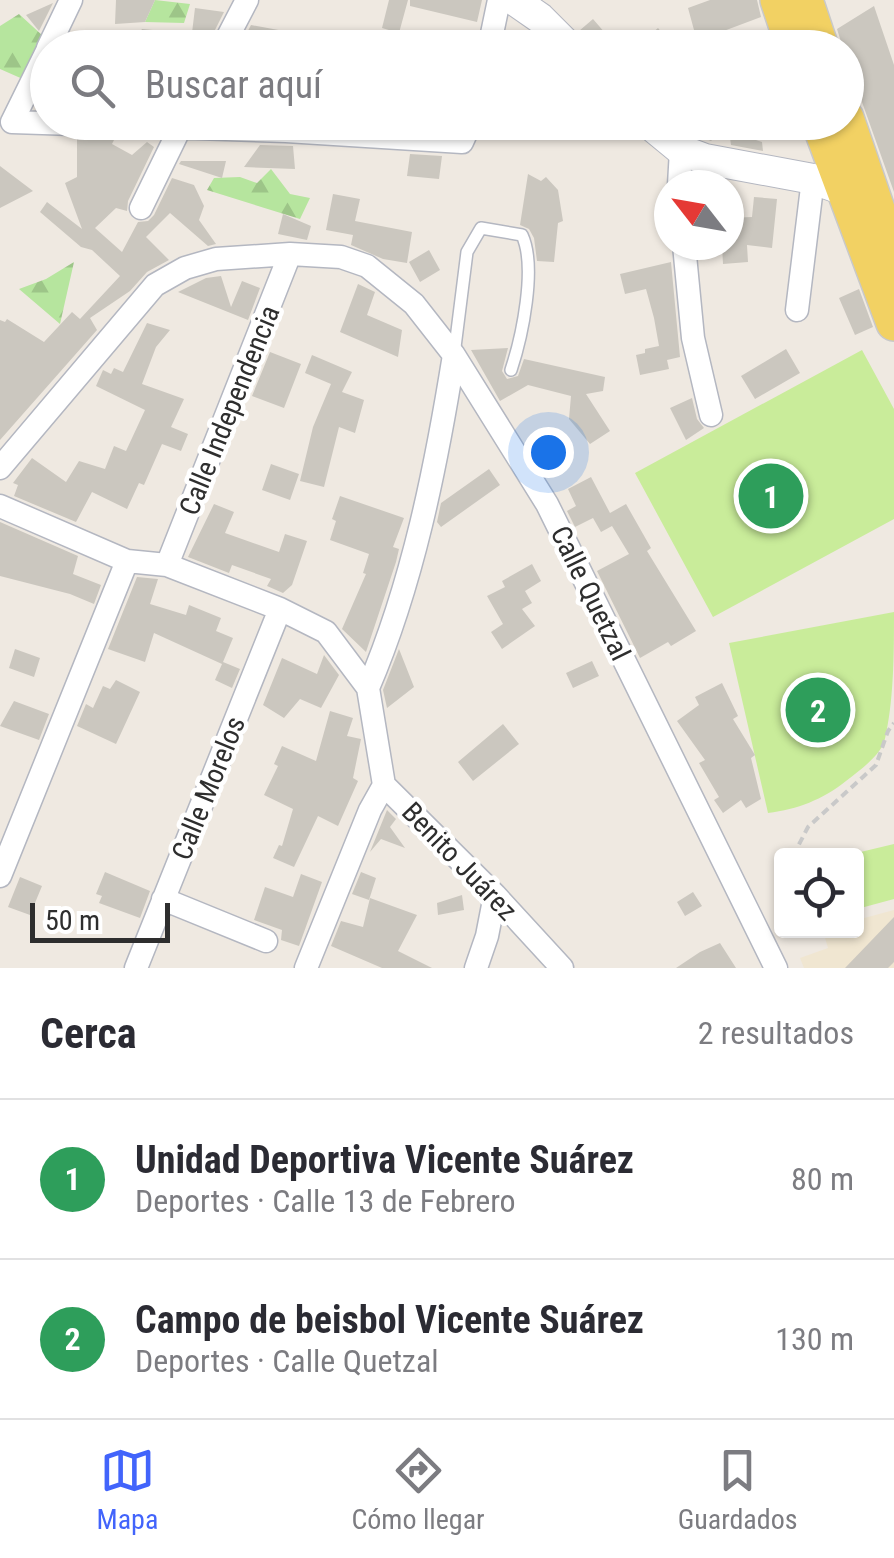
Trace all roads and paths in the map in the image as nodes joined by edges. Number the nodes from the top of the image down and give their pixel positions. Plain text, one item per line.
1 (72, 0) edge
2 (247, 0) edge
3 (499, 0) edge
4 (514, 0) edge
5 (778, 0) edge
6 (804, 0) edge
7 (57, 30) edge
8 (231, 30) edge
9 (493, 30) edge
10 (552, 30) edge
11 (788, 30) edge
12 (815, 30) edge
13 (30, 81) edge
14 (6, 126) edge
15 (174, 140) edge
16 (669, 140) edge
17 (825, 140) edge
18 (844, 140) edge
19 (681, 150) junction
20 (680, 170) edge
21 (841, 183) junction
22 (142, 208) dead end
23 (290, 254) junction
24 (894, 259) edge
25 (685, 260) edge
26 (797, 310) dead end
27 (894, 323) edge
28 (454, 355) junction
29 (512, 370) dead end
30 (711, 415) dead end
31 (0, 468) edge
32 (0, 506) edge
33 (128, 560) junction
34 (166, 565) junction
35 (280, 608) junction
36 (368, 688) junction
37 (894, 723) edge
38 (384, 785) junction
39 (797, 848) edge
40 (0, 876) edge
41 (495, 895) junction
42 (162, 899) junction
43 (487, 936) junction
44 (266, 941) dead end
45 (136, 968) edge
46 (306, 968) edge
47 (476, 968) edge
48 (498, 968) edge
49 (562, 968) edge
50 (776, 968) edge

1 - 7 street
2 - 8 street
3 - 9 street
4 - 10 street
5 - 11 main road
6 - 12 main road
13 - 14 street
15 - 22 street
16 - 19 street
17 - 21 main road
18 - 21 main road
19 - 20 street
19 - 21 street
21 - 24 main road
21 - 26 street
21 - 27 main road
23 - 28 street, Calle Quetzal
23 - 31 street, Calle Quetzal
23 - 34 street, Calle Independencia
25 - 30 street
28 - 29 lane
28 - 36 street
28 - 50 street, Calle Quetzal
32 - 33 street, Benito Juárez
33 - 34 street, Benito Juárez
33 - 40 street
34 - 35 street, Benito Juárez
35 - 36 street, Benito Juárez
35 - 42 street, Calle Morelos
36 - 38 street, Benito Juárez
37 - 39 path
38 - 41 street, Benito Juárez
38 - 46 street
41 - 43 street
41 - 49 street, Benito Juárez
42 - 44 street
42 - 45 street, Calle Morelos
43 - 47 street
43 - 48 street

